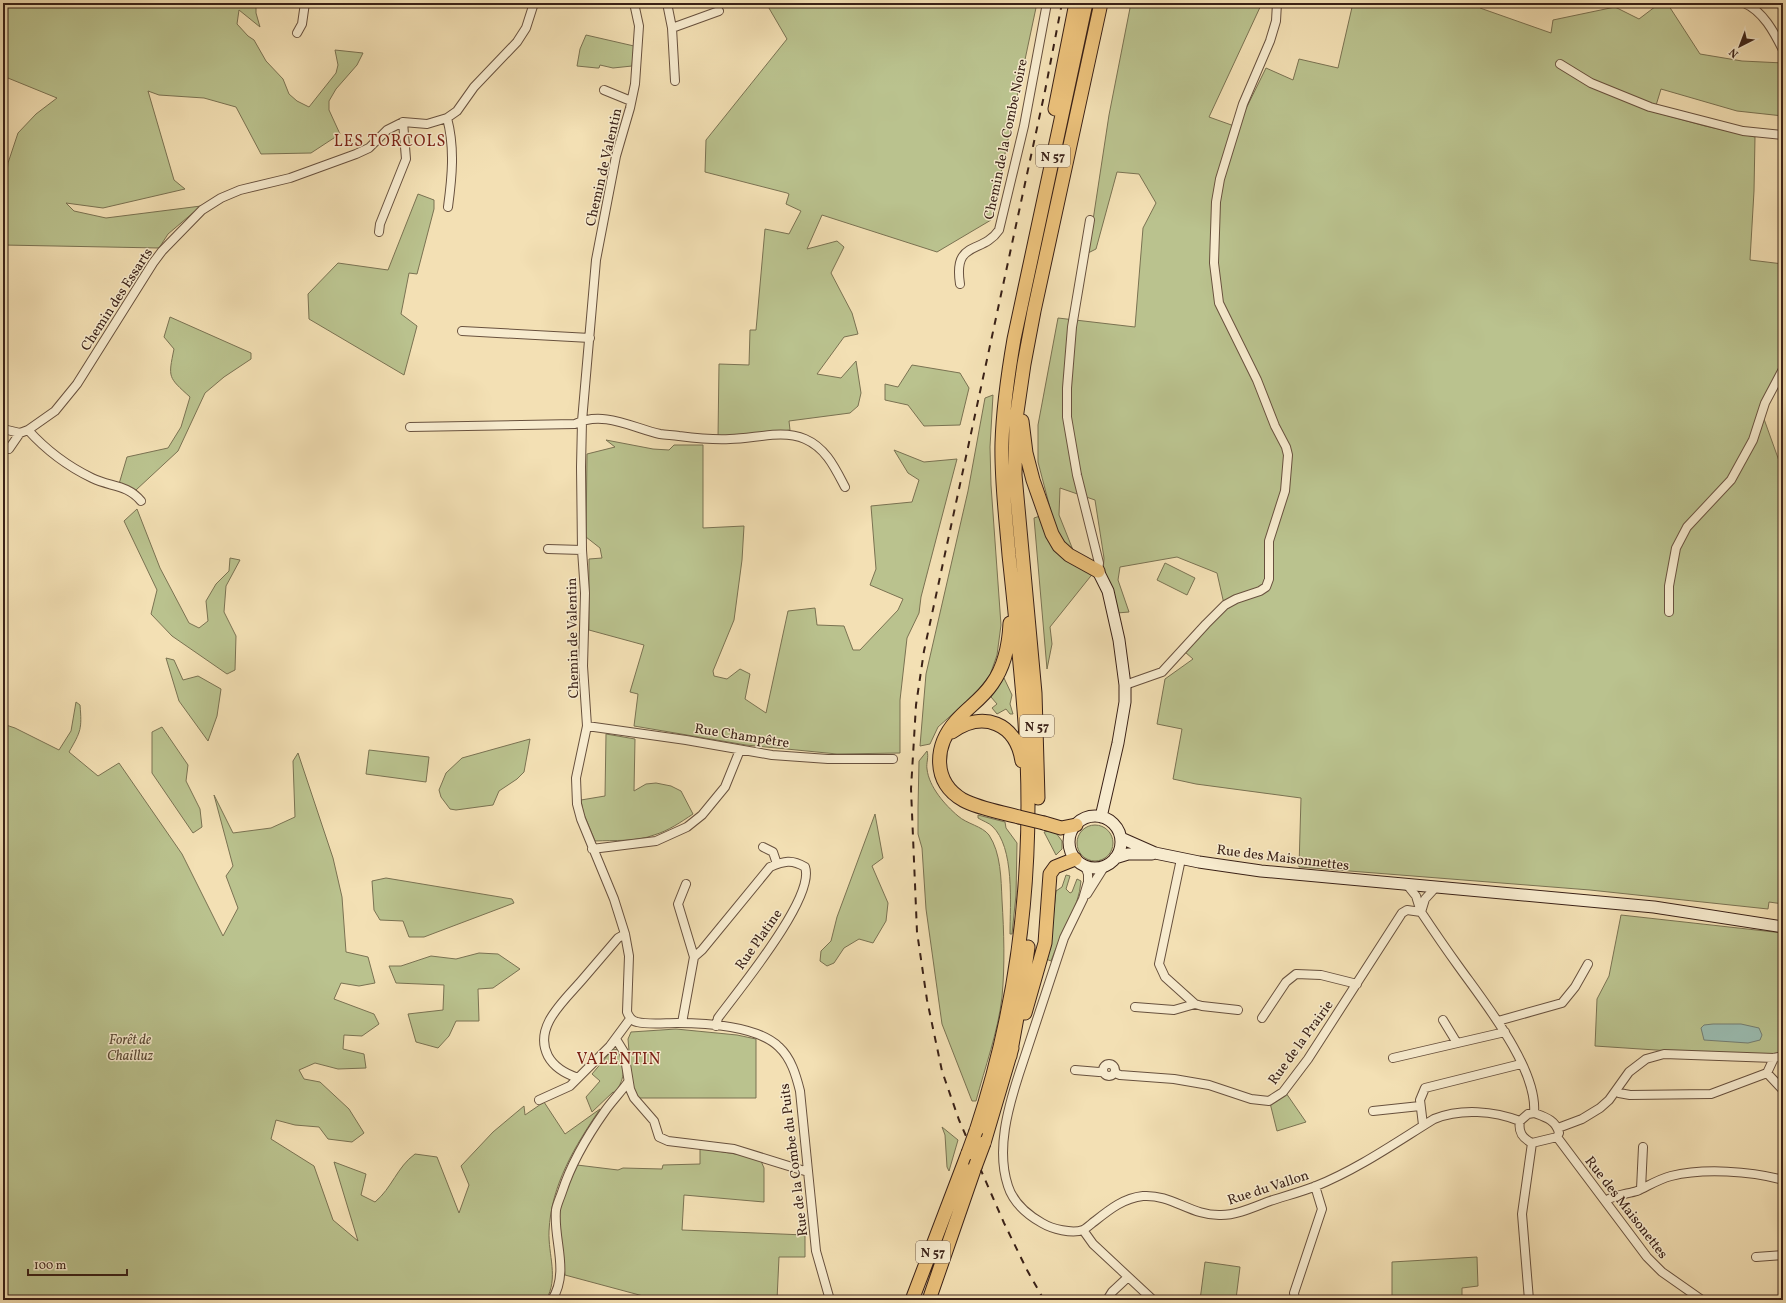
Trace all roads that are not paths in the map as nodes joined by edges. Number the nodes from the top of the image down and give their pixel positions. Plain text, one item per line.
1 (305, 3) edge
2 (534, 3) edge
3 (634, 3) edge
4 (667, 3) edge
5 (1047, 3) edge
6 (1076, 3) edge
7 (1086, 3) edge
8 (1101, 3) edge
9 (1277, 3) edge
10 (1744, 3) edge
11 (1752, 5) edge
12 (719, 11) dead end
13 (672, 28) junction
14 (297, 33) dead end
15 (1783, 50) edge
16 (1560, 64) dead end
17 (675, 81) dead end
18 (604, 90) dead end
19 (631, 101) junction
20 (447, 118) junction
21 (403, 122) junction
22 (1783, 135) edge
23 (448, 207) dead end
24 (1090, 220) dead end
25 (379, 232) dead end
26 (960, 284) dead end
27 (1020, 310) junction
28 (462, 331) dead end
29 (590, 338) junction
30 (1783, 369) edge
31 (1019, 396) junction
32 (582, 420) junction
33 (410, 427) dead end
34 (3, 429) edge
35 (28, 430) junction
36 (20, 433) junction
37 (9, 449) dead end
38 (845, 487) dead end
39 (141, 501) dead end
40 (548, 548) dead end
41 (582, 550) junction
42 (1099, 567) junction
43 (1012, 582) junction
44 (1669, 612) dead end
45 (1125, 685) junction
46 (588, 726) junction
47 (946, 736) junction
48 (740, 750) junction
49 (893, 759) dead end
50 (1029, 807) junction
51 (1101, 817) junction
52 (1076, 825) junction
53 (1061, 828) junction
54 (1069, 838) junction
55 (1120, 838) junction
56 (763, 847) dead end
57 (592, 849) junction
58 (1155, 854) junction
59 (1115, 858) junction
60 (1181, 859) junction
61 (1080, 863) junction
62 (777, 864) junction
63 (1104, 867) junction
64 (686, 884) dead end
65 (1408, 886) junction
66 (1436, 888) junction
67 (1083, 899) junction
68 (1421, 912) junction
69 (1783, 927) edge
70 (625, 934) junction
71 (694, 957) junction
72 (1588, 964) dead end
73 (1357, 984) junction
74 (1194, 1004) junction
75 (1135, 1007) dead end
76 (1238, 1010) dead end
77 (1262, 1018) dead end
78 (630, 1019) junction
79 (1444, 1020) dead end
80 (1498, 1021) junction
81 (682, 1023) junction
82 (716, 1026) junction
83 (1505, 1032) junction
84 (616, 1039) junction
85 (1458, 1043) junction
86 (1010, 1056) junction
87 (1783, 1056) edge
88 (1392, 1058) dead end
89 (1774, 1058) junction
90 (1521, 1064) junction
91 (1075, 1070) dead end
92 (1767, 1074) junction
93 (578, 1078) junction
94 (628, 1082) junction
95 (1783, 1090) edge
96 (1616, 1091) junction
97 (618, 1097) junction
98 (634, 1098) junction
99 (539, 1100) dead end
100 (1420, 1106) junction
101 (1373, 1111) dead end
102 (1534, 1113) junction
103 (1520, 1121) junction
104 (1423, 1125) junction
105 (1558, 1128) junction
106 (1557, 1137) junction
107 (1532, 1143) junction
108 (1643, 1147) dead end
109 (808, 1172) junction
110 (1783, 1180) edge
111 (1315, 1186) junction
112 (1641, 1189) junction
113 (1605, 1201) junction
114 (949, 1204) junction
115 (1083, 1230) junction
116 (1783, 1255) edge
117 (1756, 1257) dead end
118 (943, 1258) junction
119 (1127, 1278) junction
120 (552, 1300) edge
121 (830, 1300) edge
122 (912, 1300) edge
123 (919, 1300) edge
124 (929, 1300) edge
125 (935, 1300) edge
126 (1107, 1300) edge
127 (1153, 1300) edge
128 (1295, 1300) edge
129 (1529, 1300) edge
130 (1702, 1300) edge

1 - 14 street
2 - 20 street
3 - 19 street, Chemin de Valentin
4 - 13 street
5 - 26 street, Chemin de la Combe Noire
6 - 27 highway
7 - 27 highway, N 57
8 - 31 highway, N 57
9 - 45 street
10 - 11 street
11 - 15 street
12 - 13 street
13 - 17 street
16 - 22 street
18 - 19 street
19 - 29 street, Chemin de Valentin
20 - 21 street
20 - 23 street
21 - 25 street
21 - 35 street, Chemin des Essarts
24 - 42 street
27 - 43 highway, N 57
28 - 29 street
29 - 32 street, Chemin de Valentin
30 - 44 street
31 - 42 highway
31 - 86 highway, N 57
32 - 33 street
32 - 38 street
32 - 41 street, Chemin de Valentin
34 - 36 street
35 - 36 street, Chemin des Essarts
35 - 39 street
36 - 37 street
40 - 41 street
41 - 46 street, Chemin de Valentin
42 - 45 main road
43 - 47 highway
43 - 50 highway, N 57
45 - 51 main road
46 - 48 street, Rue Champêtre
46 - 57 street
47 - 50 highway
47 - 53 highway, bridge
48 - 49 street, Rue Champêtre
48 - 57 street
50 - 114 highway, N 57, bridge
51 - 52 main road
51 - 55 main road
52 - 53 highway
52 - 54 main road
53 - 54 highway
54 - 61 main road
55 - 58 main road, Rue des Maisonnettes
55 - 59 main road
56 - 62 street
57 - 70 street
58 - 59 main road, Rue des Maisonnettes
58 - 60 main road, Rue des Maisonnettes
59 - 63 main road
60 - 65 main road, Rue des Maisonnettes
60 - 74 street
61 - 63 main road
61 - 67 street
61 - 86 highway
62 - 71 street
62 - 82 street, Rue Platine
63 - 67 street
64 - 71 street
65 - 66 main road, Rue des Maisonnettes
65 - 68 street
66 - 68 street
66 - 69 main road, Rue des Maisonnettes
67 - 115 street
68 - 73 street, Rue de la Prairie
68 - 80 street
70 - 78 street
70 - 93 street
71 - 81 street
72 - 80 street
73 - 77 street, Rue de la Prairie
73 - 91 street, Rue de la Prairie
74 - 75 street
74 - 76 street
78 - 81 street, Rue de la Combe du Puits
78 - 84 street
79 - 85 street
80 - 83 street
81 - 82 street, Rue de la Combe du Puits
82 - 109 street, Rue de la Combe du Puits
83 - 85 street
83 - 90 street
84 - 93 street
84 - 94 street
85 - 88 street
86 - 118 highway, N 57, bridge
87 - 89 street
89 - 92 street
89 - 96 street
90 - 100 street
90 - 102 street
92 - 95 street
92 - 96 street
93 - 99 street
94 - 97 street
94 - 98 street
96 - 105 street
97 - 98 street
97 - 120 street
98 - 109 street
100 - 101 street
100 - 104 street
102 - 103 street
102 - 105 street
103 - 104 street, Rue du Vallon
103 - 107 street
104 - 111 street, Rue du Vallon
105 - 106 street
106 - 107 street
106 - 113 street, Rue des Maisonettes
107 - 129 street
108 - 112 street
109 - 121 street, Rue de la Combe du Puits
110 - 112 street
111 - 115 street, Rue du Vallon
111 - 128 street
112 - 113 street
113 - 130 street, Rue des Maisonettes
114 - 122 highway, N 57
114 - 123 highway, N 57
115 - 119 street
116 - 117 street
118 - 124 highway, N 57
118 - 125 highway, N 57
119 - 126 street
119 - 127 street

